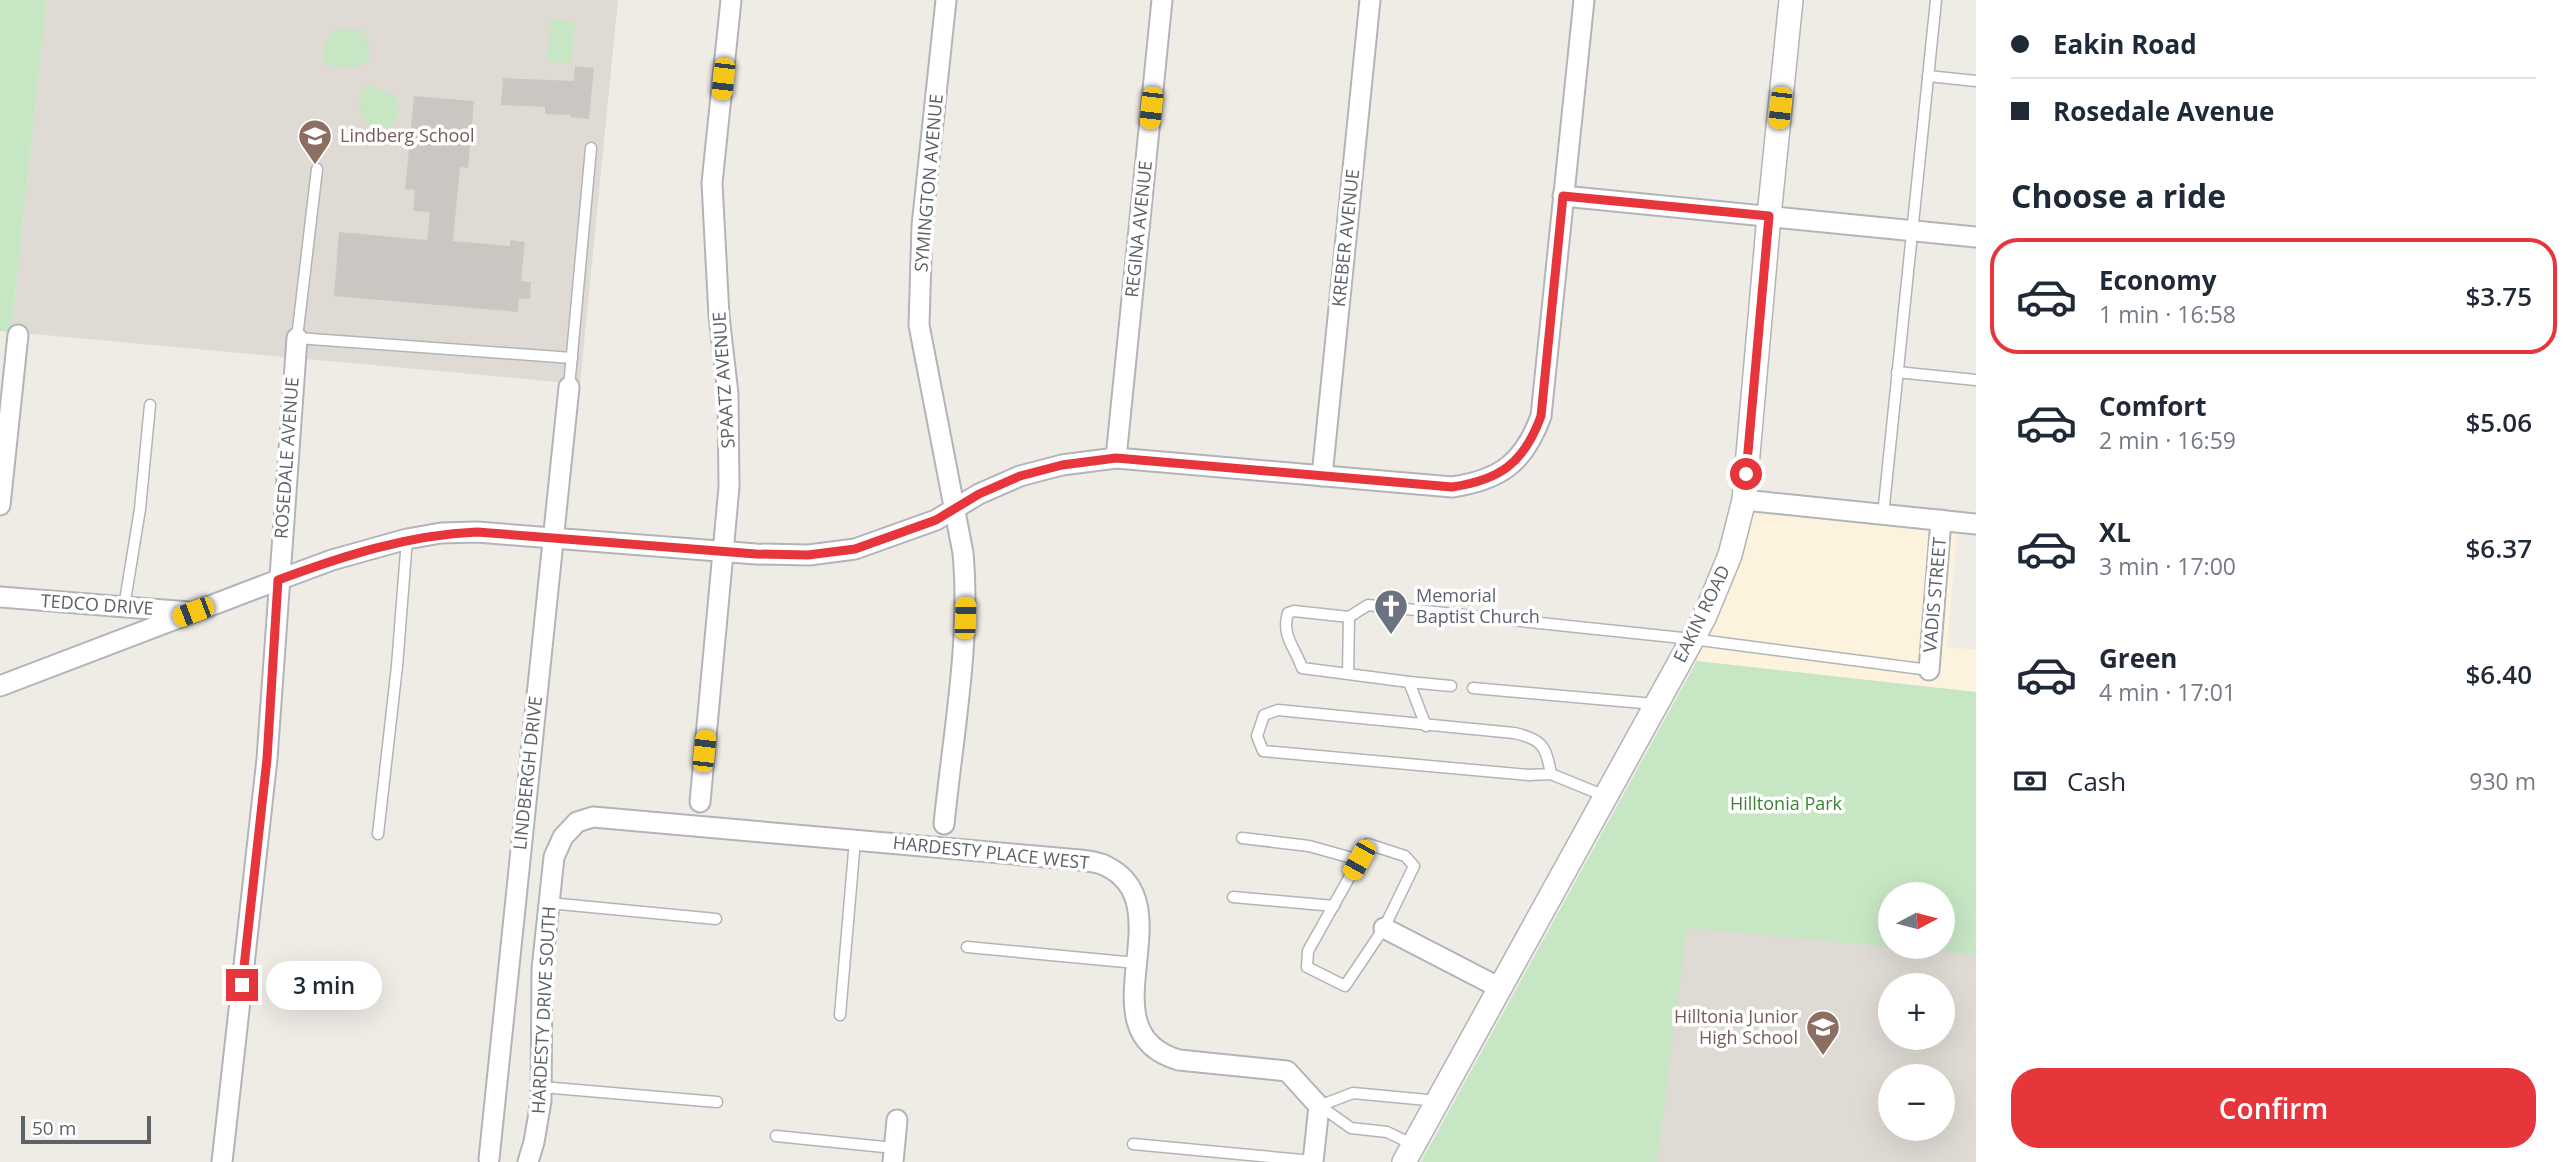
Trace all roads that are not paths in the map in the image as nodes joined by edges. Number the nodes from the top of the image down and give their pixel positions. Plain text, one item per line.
1 (731, 0) edge
2 (946, 0) edge
3 (1162, 0) edge
4 (1370, 0) edge
5 (1584, 0) edge
6 (1791, 0) edge
7 (1936, 0) edge
8 (1928, 76) junction
9 (1976, 81) edge
10 (591, 148) dead end
11 (317, 169) dead end
12 (1563, 196) junction
13 (1769, 216) junction
14 (1911, 231) junction
15 (1976, 237) edge
16 (18, 335) dead end
17 (297, 338) junction
18 (572, 358) junction
19 (1898, 372) junction
20 (1976, 380) edge
21 (569, 387) joint
22 (150, 405) dead end
23 (1116, 458) junction
24 (1322, 477) junction
25 (1744, 500) junction
26 (0, 505) edge
27 (955, 509) junction
28 (1883, 515) junction
29 (1941, 520) junction
30 (1976, 524) edge
31 (554, 537) junction
32 (407, 539) junction
33 (723, 551) junction
34 (278, 580) junction
35 (0, 597) edge
36 (124, 607) junction
37 (193, 612) junction
38 (1349, 617) junction
39 (1692, 639) junction
40 (1929, 670) joint
41 (1348, 674) junction
42 (1409, 682) junction
43 (0, 686) edge
44 (1451, 686) dead end
45 (1473, 688) dead end
46 (1656, 704) junction
47 (1426, 726) junction
48 (1551, 774) junction
49 (1605, 797) junction
50 (700, 802) dead end
51 (577, 822) joint
52 (944, 824) dead end
53 (378, 834) dead end
54 (1242, 838) dead end
55 (855, 839) junction
56 (1359, 860) junction
57 (1233, 897) dead end
58 (549, 903) junction
59 (1334, 906) junction
60 (716, 919) dead end
61 (1384, 928) junction
62 (967, 947) dead end
63 (1136, 963) junction
64 (1500, 988) junction
65 (840, 1015) dead end
66 (542, 1087) junction
67 (1438, 1101) junction
68 (717, 1102) dead end
69 (1319, 1106) junction
70 (897, 1120) dead end
71 (776, 1136) dead end
72 (1133, 1144) dead end
73 (1409, 1154) edge
74 (893, 1155) edge
75 (489, 1160) dead end
76 (222, 1162) edge
77 (528, 1162) edge
78 (1313, 1162) edge

1 - 33 street, SPAATZ AVENUE
2 - 27 street, SYMINGTON AVENUE
3 - 23 street, REGINA AVENUE
4 - 24 street, KREBER AVENUE
5 - 12 street
6 - 13 street, EAKIN ROAD
7 - 8 lane
8 - 9 lane
8 - 14 lane
10 - 18 lane
11 - 17 lane
12 - 13 street
12 - 24 street
13 - 14 street
13 - 25 street, EAKIN ROAD
14 - 15 street
14 - 19 lane
16 - 26 street
17 - 18 lane
17 - 34 street, ROSEDALE AVENUE
18 - 21 lane
19 - 20 lane
19 - 28 lane
21 - 31 street, LINDBERGH DRIVE
22 - 36 lane
23 - 24 street
23 - 27 street
25 - 28 street
25 - 39 street, EAKIN ROAD
27 - 33 street
27 - 52 street, SYMINGTON AVENUE
28 - 29 street
29 - 30 street
29 - 40 street, VADIS STREET
31 - 32 street
31 - 33 street
31 - 75 street, LINDBERGH DRIVE
32 - 34 street
32 - 53 lane
33 - 50 street, SPAATZ AVENUE
34 - 37 street
34 - 76 street, ROSEDALE AVENUE
35 - 36 street, TEDCO DRIVE
36 - 37 street, TEDCO DRIVE
37 - 43 street
38 - 39 lane
38 - 41 lane
38 - 41 lane
39 - 40 lane
39 - 46 street, EAKIN ROAD
41 - 42 lane
42 - 44 lane
42 - 47 lane
45 - 46 lane
46 - 49 street, EAKIN ROAD
47 - 48 lane
47 - 48 lane
48 - 49 lane
49 - 64 street, EAKIN ROAD
51 - 55 street, HARDESTY PLACE WEST
51 - 58 street, HARDESTY DRIVE SOUTH
54 - 56 lane
55 - 63 street, HARDESTY PLACE WEST
55 - 65 lane
56 - 59 lane
56 - 61 lane
57 - 59 lane
58 - 60 lane
58 - 66 street, HARDESTY DRIVE SOUTH
59 - 61 lane
61 - 64 street
62 - 63 lane
63 - 69 street, HARDESTY PLACE WEST
64 - 67 street, EAKIN ROAD
66 - 68 lane
66 - 77 street, HARDESTY DRIVE SOUTH
67 - 69 lane
67 - 73 street, EAKIN ROAD
69 - 73 lane, HARDESTY PLACE WEST
69 - 78 street
70 - 74 street
71 - 74 lane
72 - 78 lane

